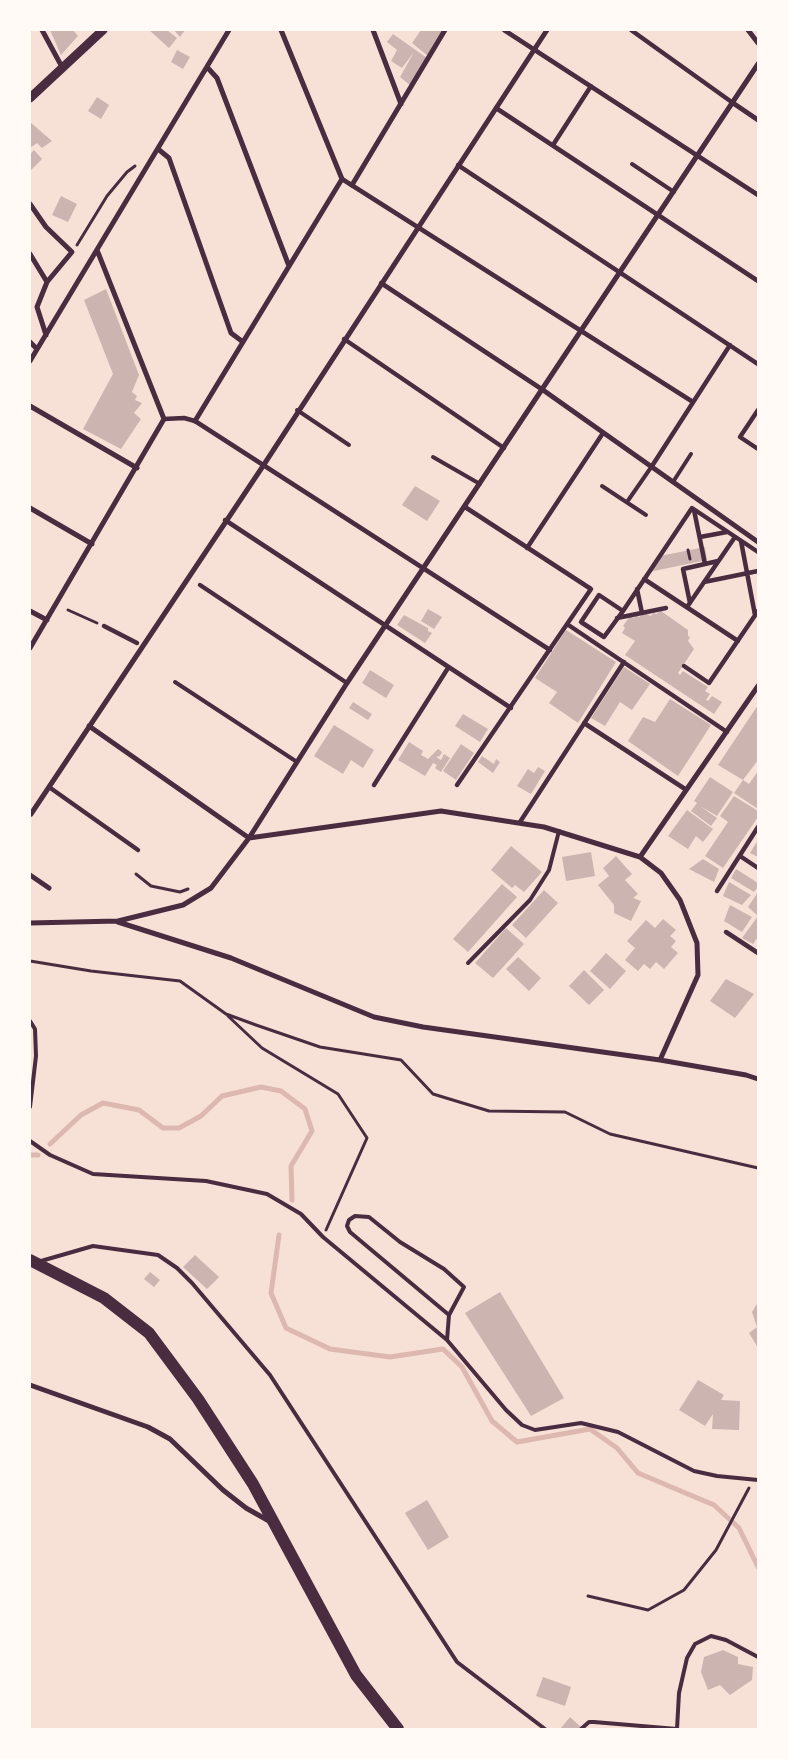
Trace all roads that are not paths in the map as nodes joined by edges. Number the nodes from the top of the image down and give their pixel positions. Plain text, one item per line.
1 (42, 30) edge
2 (103, 30) edge
3 (229, 30) edge
4 (281, 30) edge
5 (373, 30) edge
6 (444, 30) edge
7 (504, 30) edge
8 (547, 30) edge
9 (630, 30) edge
10 (748, 30) edge
11 (758, 43) edge
12 (535, 49) junction
13 (758, 64) edge
14 (62, 67) junction
15 (207, 67) junction
16 (591, 86) junction
17 (30, 98) edge
18 (733, 103) junction
19 (401, 104) junction
20 (496, 108) junction
21 (758, 120) edge
22 (553, 145) junction
23 (158, 149) junction
24 (698, 156) junction
25 (632, 164) dead end
26 (458, 165) junction
27 (342, 179) junction
28 (352, 185) junction
29 (674, 192) junction
30 (758, 195) edge
31 (30, 204) edge
32 (658, 216) junction
33 (417, 228) junction
34 (97, 250) junction
35 (30, 254) edge
36 (289, 266) junction
37 (620, 274) junction
38 (758, 281) edge
39 (47, 282) junction
40 (381, 283) junction
41 (581, 331) junction
42 (46, 335) junction
43 (344, 339) junction
44 (30, 342) edge
45 (244, 342) junction
46 (730, 345) junction
47 (37, 349) junction
48 (30, 361) edge
49 (758, 364) edge
50 (543, 390) junction
51 (693, 402) junction
52 (30, 406) edge
53 (297, 410) junction
54 (758, 410) edge
55 (164, 419) junction
56 (195, 421) junction
57 (603, 433) junction
58 (349, 446) dead end
59 (504, 448) junction
60 (758, 449) edge
61 (691, 454) dead end
62 (433, 457) dead end
63 (263, 466) junction
64 (652, 466) junction
65 (137, 468) junction
66 (673, 482) junction
67 (480, 484) junction
68 (602, 486) dead end
69 (627, 502) junction
70 (465, 507) junction
71 (30, 508) edge
72 (694, 510) junction
73 (646, 515) dead end
74 (225, 520) junction
75 (727, 532) junction
76 (700, 537) junction
77 (735, 537) junction
78 (740, 541) junction
79 (758, 542) edge
80 (92, 544) junction
81 (527, 548) junction
82 (758, 552) edge
83 (718, 561) junction
84 (705, 564) junction
85 (424, 568) junction
86 (758, 571) edge
87 (747, 573) junction
88 (644, 579) junction
89 (704, 582) junction
90 (200, 585) dead end
91 (637, 589) junction
92 (688, 605) junction
93 (666, 608) dead end
94 (30, 611) edge
95 (623, 611) junction
96 (642, 613) junction
97 (757, 613) edge
98 (617, 618) junction
99 (46, 620) junction
100 (567, 624) junction
101 (104, 626) road end
102 (385, 627) junction
103 (738, 641) junction
104 (137, 643) dead end
105 (30, 648) edge
106 (550, 650) junction
107 (624, 662) junction
108 (684, 666) dead end
109 (448, 668) junction
110 (175, 682) dead end
111 (347, 683) junction
112 (757, 688) edge
113 (510, 708) junction
114 (584, 723) junction
115 (89, 726) junction
116 (728, 732) junction
117 (297, 762) junction
118 (374, 785) dead end
119 (457, 785) dead end
120 (49, 787) junction
121 (685, 789) junction
122 (31, 814) dead end
123 (520, 822) junction
124 (758, 827) edge
125 (559, 831) junction
126 (248, 838) junction
127 (138, 850) dead end
128 (740, 856) junction
129 (640, 857) junction
130 (758, 868) edge
131 (30, 875) edge
132 (49, 888) dead end
133 (717, 891) dead end
134 (118, 921) junction
135 (30, 922) edge
136 (726, 932) dead end
137 (758, 953) edge
138 (468, 963) dead end
139 (30, 1021) edge
140 (660, 1060) junction
141 (758, 1079) edge
142 (30, 1107) edge
143 (30, 1141) edge
144 (33, 1261) edge
145 (448, 1315) junction
146 (447, 1340) junction
147 (30, 1385) edge
148 (758, 1480) edge
149 (275, 1524) junction
150 (758, 1657) edge
151 (398, 1729) edge
152 (545, 1729) edge
153 (581, 1729) edge
154 (677, 1729) edge

1 - 14 street
2 - 14 street
3 - 15 street
4 - 27 street
5 - 19 street
6 - 19 street
7 - 12 street
8 - 12 street
9 - 18 street
10 - 11 street
12 - 16 street
12 - 20 street
13 - 18 street
14 - 17 street
15 - 23 street
15 - 36 street
16 - 22 street
16 - 24 street
18 - 21 street
18 - 24 street
19 - 28 street
20 - 22 street
20 - 26 street
22 - 32 street
23 - 34 street
23 - 45 street
24 - 29 street
24 - 30 street
25 - 29 lane
26 - 33 street
26 - 37 street
27 - 28 street
27 - 36 street
28 - 33 street
29 - 32 street
31 - 39 street
32 - 37 street
32 - 38 street
33 - 40 street
33 - 41 street
34 - 42 street
34 - 55 street
35 - 39 street
36 - 45 street
37 - 41 street
37 - 46 street
39 - 42 street
40 - 43 street
40 - 50 street
41 - 50 street
41 - 51 street
42 - 47 street
43 - 53 street
43 - 59 street
44 - 47 street
45 - 56 street
46 - 49 street
46 - 51 street
47 - 48 street
50 - 57 street
50 - 59 street
51 - 64 street
52 - 65 street
53 - 58 lane
53 - 63 street
54 - 60 street
55 - 56 street
55 - 65 street
56 - 63 street
57 - 64 street
57 - 81 street
59 - 67 street
61 - 66 lane
62 - 67 lane
63 - 74 street
63 - 85 street
64 - 66 street
64 - 69 lane
65 - 80 street
66 - 79 street
67 - 70 street
68 - 69 lane
69 - 73 lane
70 - 81 street
70 - 85 street
71 - 80 street
72 - 75 street
72 - 76 street
72 - 88 street
74 - 102 street
74 - 115 street
75 - 76 street
75 - 77 street
76 - 84 street
77 - 78 street
77 - 83 street
78 - 82 street
78 - 87 street
80 - 99 street
81 - 100 street
83 - 84 street
83 - 89 street
84 - 92 street
85 - 102 street
85 - 106 street
86 - 87 street
87 - 89 street
87 - 97 street
88 - 91 street
88 - 92 street
89 - 92 street
90 - 111 street
91 - 95 street
91 - 96 street
92 - 103 street
93 - 96 street
94 - 99 street
95 - 98 street
95 - 98 street
96 - 98 street
97 - 103 street
99 - 105 street
100 - 106 street
100 - 107 street
101 - 104 street
102 - 109 street
102 - 111 street
103 - 108 street
106 - 113 street
107 - 114 street
107 - 116 street
109 - 113 street
109 - 118 street
110 - 117 lane
111 - 117 street
112 - 116 street
113 - 119 street
114 - 121 street
114 - 123 street
115 - 120 street
115 - 126 street
116 - 121 street
117 - 126 street
120 - 122 street
120 - 127 street
121 - 129 street
123 - 125 street
123 - 126 street
124 - 128 street
125 - 129 street
125 - 138 lane
126 - 134 street
128 - 130 street
128 - 133 street
129 - 140 street
131 - 132 street
134 - 135 street
134 - 140 street
136 - 137 street
139 - 142 lane
140 - 141 street
143 - 146 lane
144 - 149 main road
144 - 152 lane
145 - 145 lane
145 - 146 lane
146 - 148 lane
147 - 149 street
149 - 151 main road
150 - 154 lane
153 - 154 lane

